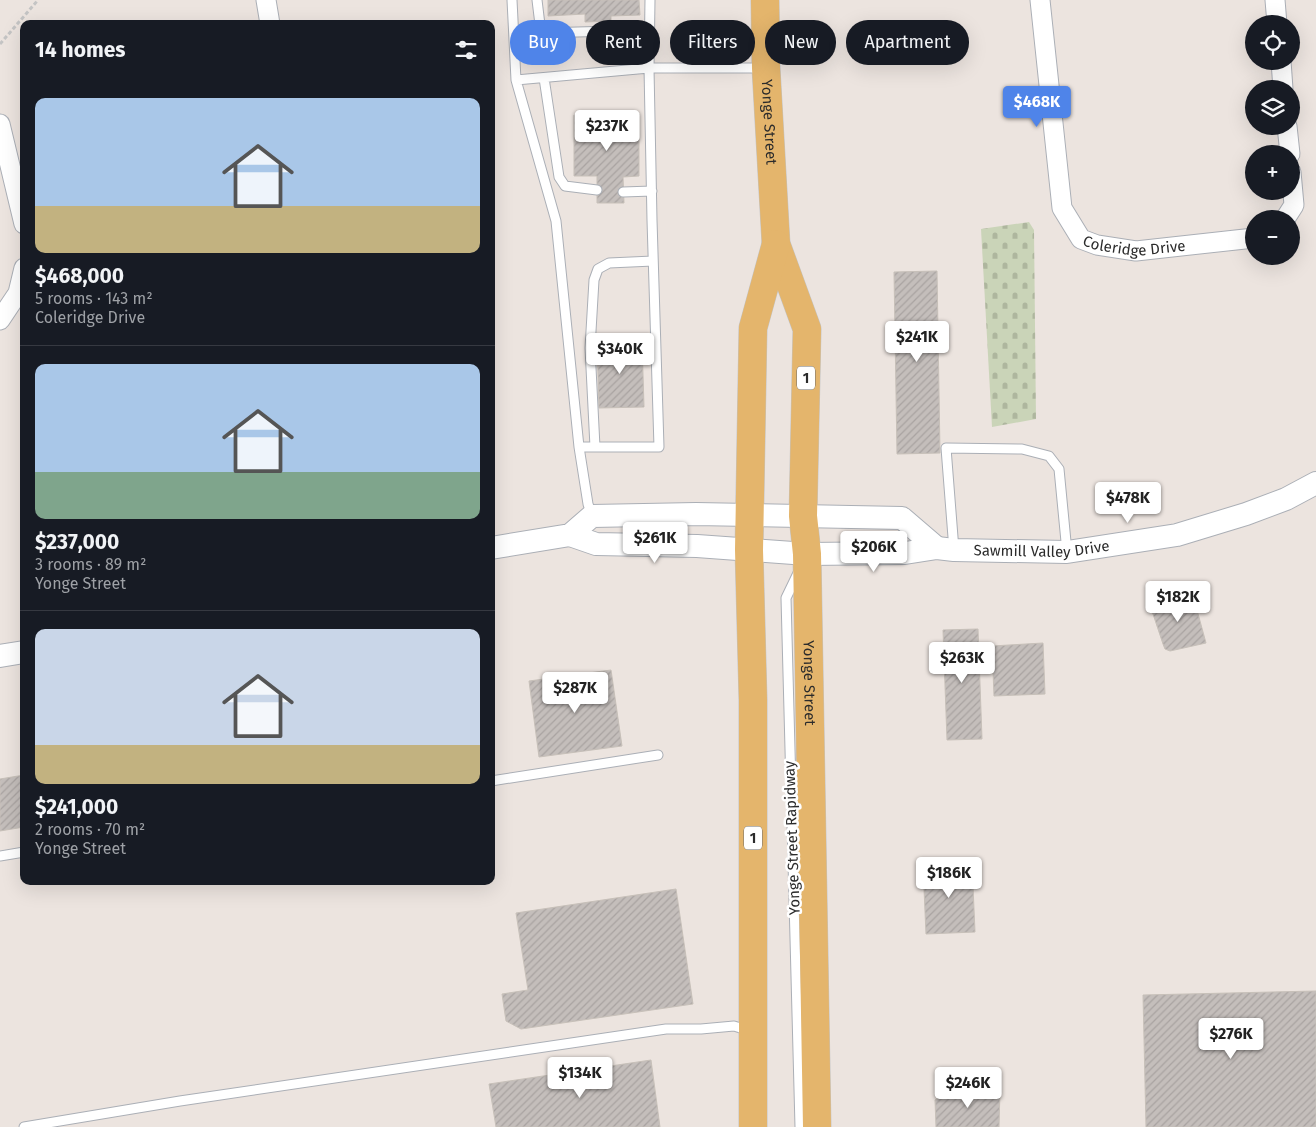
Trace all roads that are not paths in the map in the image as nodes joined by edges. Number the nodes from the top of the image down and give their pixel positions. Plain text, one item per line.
1 (266, 0) edge
2 (512, 0) edge
3 (537, 0) edge
4 (650, 0) edge
5 (765, 0) edge
6 (1040, 0) edge
7 (1275, 0) edge
8 (1276, 15) edge
9 (269, 20) edge
10 (650, 20) edge
11 (586, 32) edge
12 (650, 68) junction
13 (766, 68) junction
14 (544, 78) junction
15 (516, 80) junction
16 (0, 124) edge
17 (597, 190) dead end
18 (652, 191) junction
19 (624, 192) dead end
20 (20, 207) edge
21 (1245, 239) edge
22 (776, 244) junction
23 (653, 261) junction
24 (20, 285) edge
25 (0, 320) edge
26 (579, 447) junction
27 (595, 447) junction
28 (1316, 483) edge
29 (750, 514) junction
30 (592, 516) junction
31 (803, 516) junction
32 (570, 534) junction
33 (495, 547) edge
34 (945, 549) junction
35 (749, 550) junction
36 (1067, 552) junction
37 (807, 554) junction
38 (20, 653) edge
39 (0, 656) edge
40 (658, 756) dead end
41 (495, 780) edge
42 (20, 853) edge
43 (0, 856) edge
44 (753, 1032) junction
45 (24, 1127) edge
46 (753, 1127) edge
47 (800, 1127) edge
48 (817, 1127) edge

1 - 9 street
2 - 15 lane
3 - 11 lane
4 - 10 lane
5 - 13 main road, Yonge Street / 1
6 - 21 street, Coleridge Drive
7 - 8 street
12 - 13 lane
12 - 14 lane
12 - 18 lane
13 - 22 main road, Yonge Street / 1
14 - 15 lane
14 - 17 lane
15 - 26 lane
16 - 20 street
18 - 19 lane
18 - 23 lane
22 - 29 main road, Yonge Street / 1
22 - 31 main road, Yonge Street / 1
23 - 27 lane
23 - 27 lane
24 - 25 street
26 - 27 lane
26 - 30 lane
28 - 36 street, Sawmill Valley Drive
29 - 30 street
29 - 31 street
29 - 35 main road, Yonge Street / 1
30 - 32 street
31 - 34 street
31 - 37 main road, Yonge Street / 1
32 - 33 street
32 - 35 street, Sawmill Valley Drive
34 - 36 street, Sawmill Valley Drive
34 - 36 lane
34 - 37 street, Sawmill Valley Drive
35 - 37 street, Sawmill Valley Drive
35 - 44 main road, Yonge Street / 1
37 - 47 lane, Yonge Street Rapidway
37 - 48 main road, Yonge Street / 1
38 - 39 street
40 - 41 lane
42 - 43 lane
44 - 45 lane
44 - 46 main road, Yonge Street / 1

